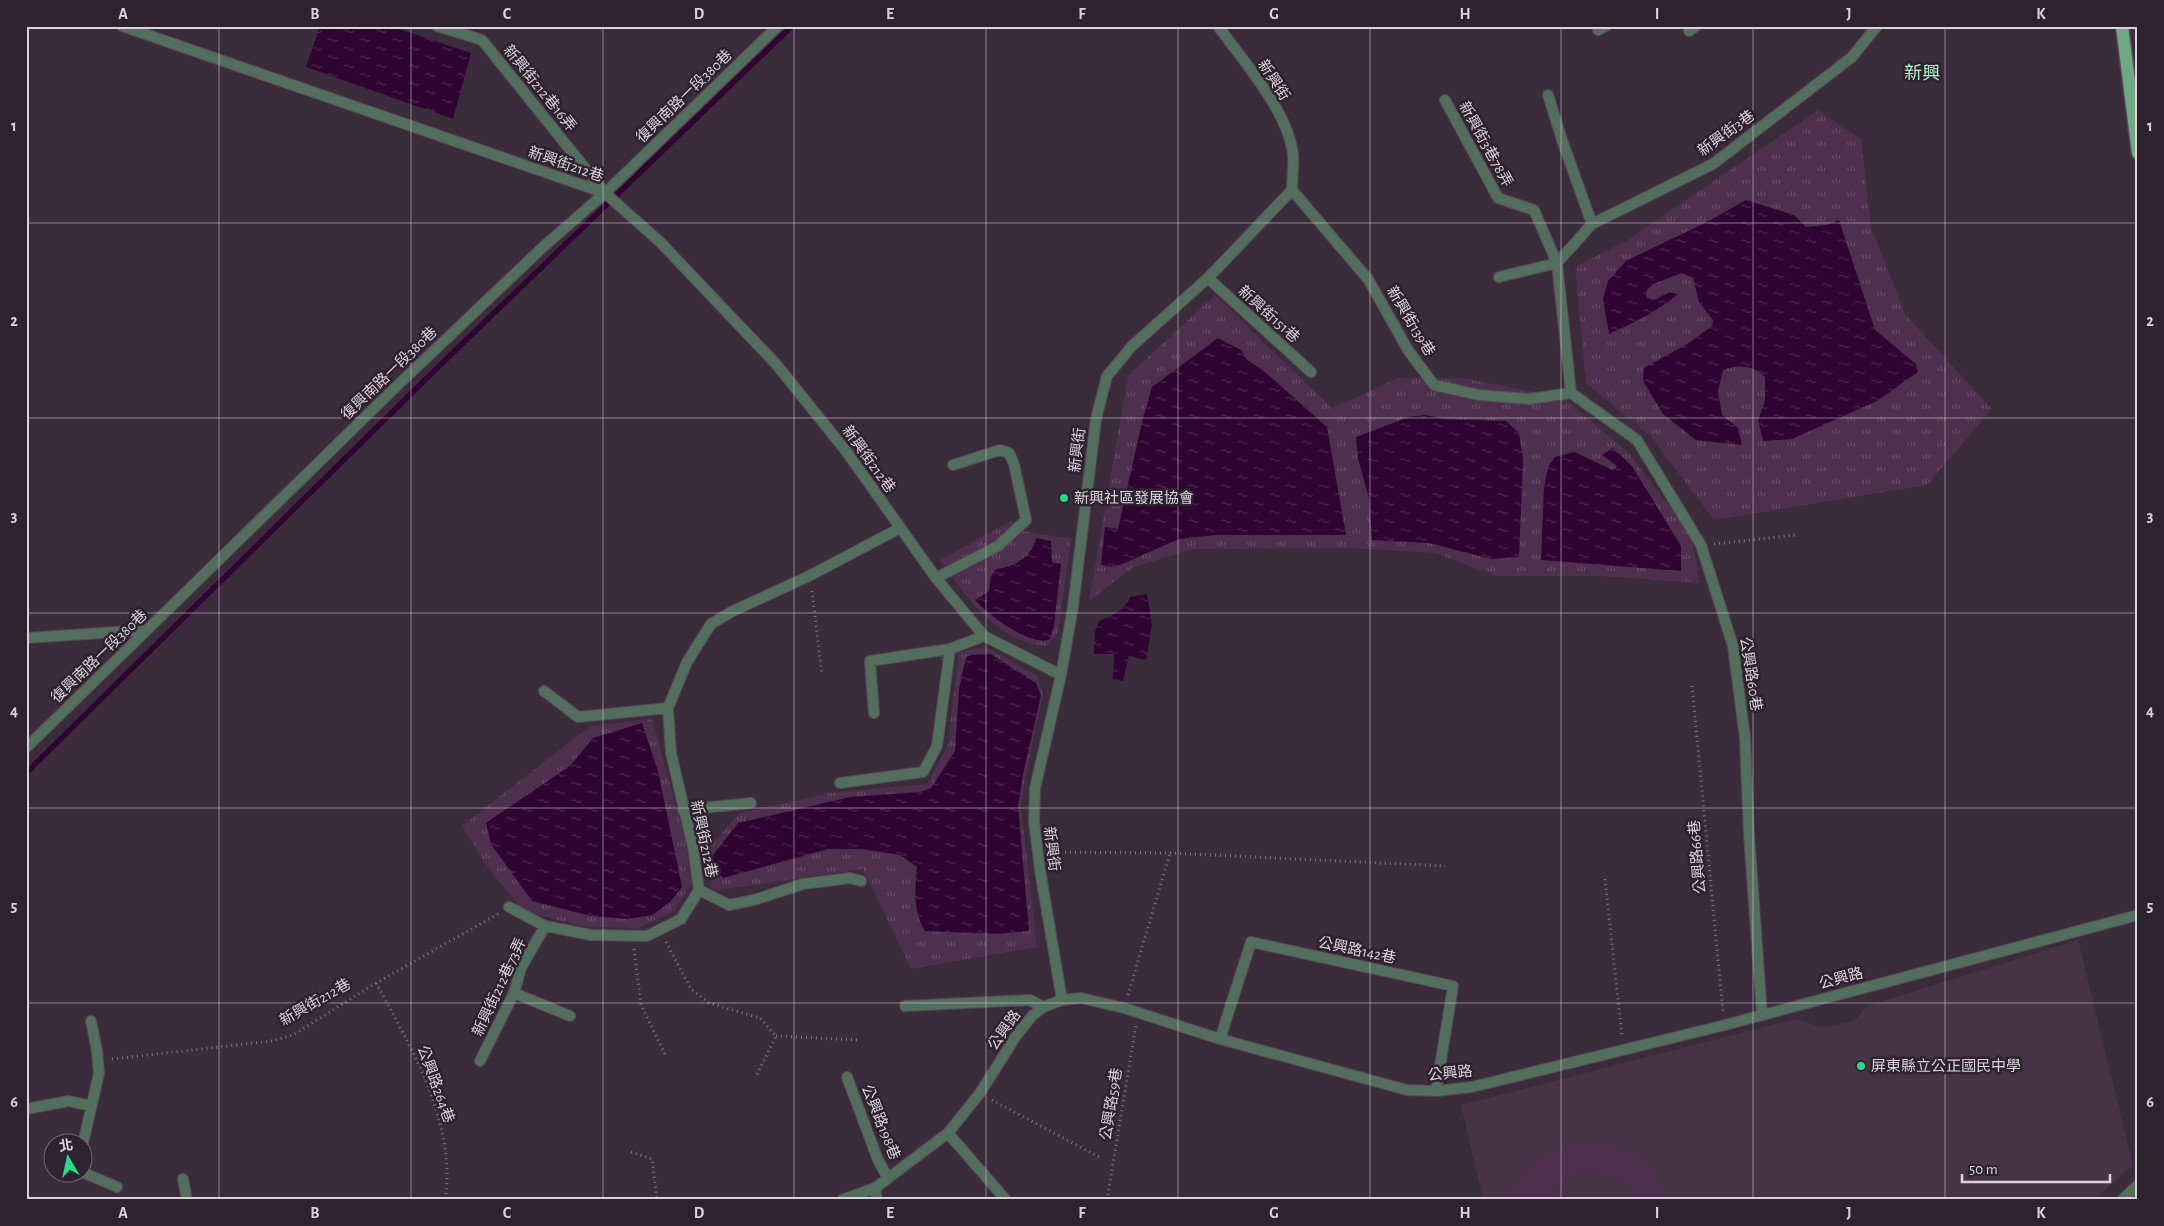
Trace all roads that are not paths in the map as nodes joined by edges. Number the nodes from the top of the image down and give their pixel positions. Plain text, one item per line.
1 (122, 26) edge
2 (437, 26) edge
3 (778, 26) edge
4 (1218, 26) edge
5 (1876, 26) edge
6 (2122, 26) edge
7 (1548, 95) dead end
8 (1444, 100) dead end
9 (2138, 153) edge
10 (1292, 190) junction
11 (605, 193) junction
12 (1592, 224) junction
13 (1557, 263) junction
14 (1499, 277) dead end
15 (1208, 278) junction
16 (1311, 372) dead end
17 (1571, 393) junction
18 (953, 465) dead end
19 (900, 528) junction
20 (936, 578) junction
21 (147, 630) junction
22 (984, 636) junction
23 (26, 638) edge
24 (950, 649) junction
25 (1061, 675) junction
26 (544, 691) dead end
27 (668, 708) junction
28 (874, 713) dead end
29 (26, 748) edge
30 (840, 783) dead end
31 (751, 803) dead end
32 (683, 810) junction
33 (861, 881) dead end
34 (699, 890) junction
35 (510, 907) road end
36 (2138, 915) edge
37 (546, 926) junction
38 (514, 993) junction
39 (1062, 1000) junction
40 (905, 1006) dead end
41 (1043, 1007) junction
42 (1762, 1015) junction
43 (570, 1016) dead end
44 (91, 1021) dead end
45 (1220, 1039) junction
46 (480, 1061) dead end
47 (847, 1077) dead end
48 (1436, 1091) junction
49 (91, 1106) junction
50 (26, 1109) edge
51 (948, 1133) junction
52 (85, 1134) edge
53 (92, 1177) edge
54 (183, 1178) dead end
55 (888, 1178) junction
56 (2138, 1185) edge
57 (117, 1188) dead end
58 (875, 1188) junction
59 (187, 1200) edge
60 (842, 1200) edge
61 (877, 1200) edge
62 (1006, 1200) edge
63 (2122, 1200) edge

1 - 11 street, 新興街212巷
2 - 11 street, 新興街212巷16弄
3 - 11 street, 復興南路一段380巷
4 - 10 street, 新興街
5 - 12 street, 新興街3巷
6 - 9 main road
7 - 12 street
8 - 13 street, 新興街3巷78弄
10 - 15 street, 新興街
10 - 17 street, 新興街139巷
11 - 19 street, 新興街212巷
11 - 21 street, 復興南路一段380巷
12 - 13 street, 新興街3巷
13 - 14 street
13 - 17 street
15 - 16 street, 新興街151巷
15 - 25 street, 新興街
17 - 42 street, 公興路60巷
18 - 20 street
19 - 20 street, 新興街212巷
19 - 27 street, 新興街212巷
20 - 22 street, 新興街212巷
21 - 23 street
21 - 29 street, 復興南路一段380巷
22 - 24 street
22 - 25 street, 新興街212巷
24 - 28 street
24 - 30 street
25 - 39 street, 新興街
26 - 27 street
27 - 32 street, 新興街212巷
31 - 32 street
32 - 34 street, 新興街212巷
33 - 34 street
34 - 37 street, 新興街212巷
35 - 37 street, 新興街212巷
36 - 42 street, 公興路
37 - 38 street, 新興街212巷73弄
38 - 43 street
38 - 46 street, 新興街212巷73弄
39 - 41 street, 公興路
39 - 45 street, 公興路
40 - 41 street
41 - 51 street, 公興路
42 - 48 street, 公興路
44 - 49 street
45 - 48 street, 公興路
45 - 48 street, 公興路142巷
47 - 55 street, 公興路198巷
49 - 50 street
49 - 52 street
51 - 55 street, 公興路
51 - 62 street
53 - 57 street
54 - 59 street
55 - 58 street, 公興路
56 - 63 street
58 - 60 street, 公興路
58 - 61 street

